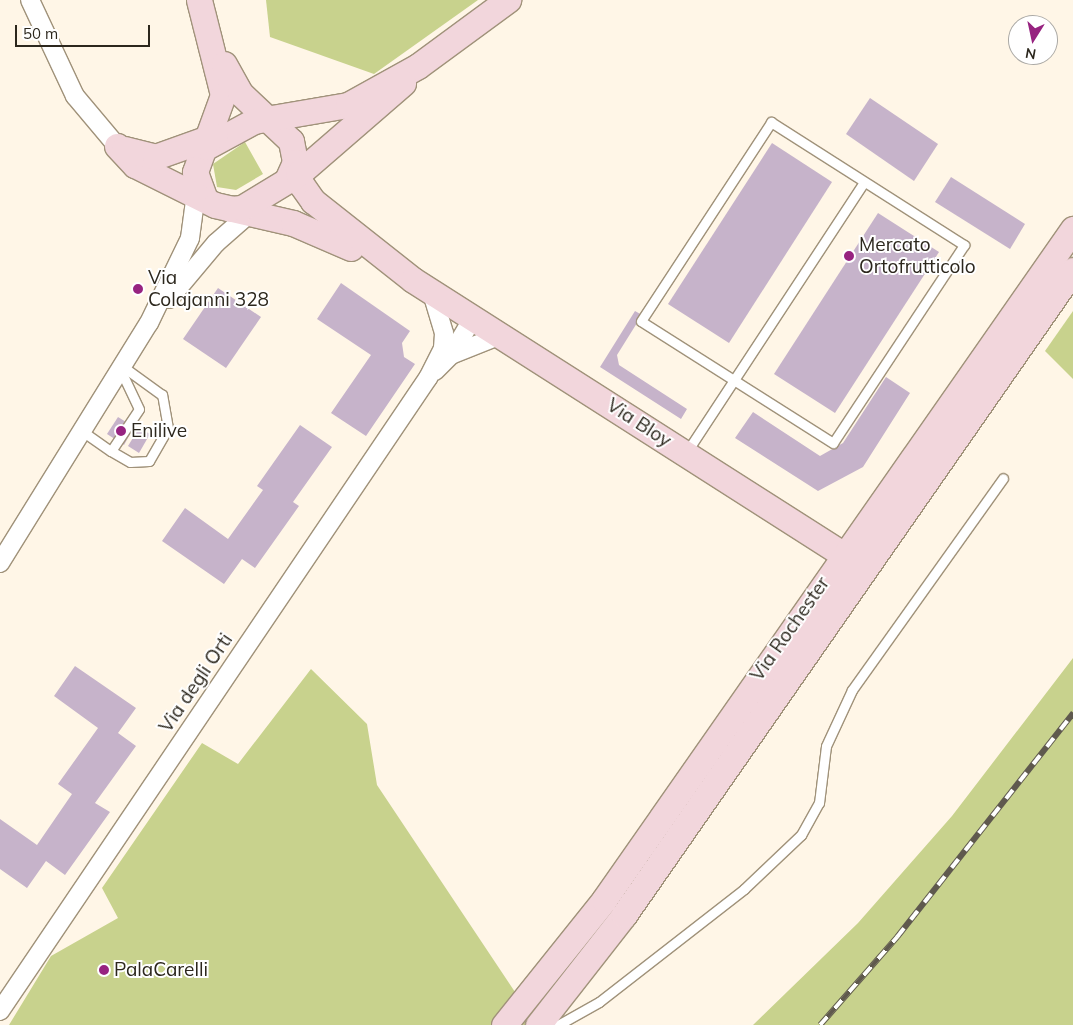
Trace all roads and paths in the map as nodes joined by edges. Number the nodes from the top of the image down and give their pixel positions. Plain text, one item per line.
1 (30, 0) edge
2 (198, 0) edge
3 (508, 0) edge
4 (213, 42) junction
5 (418, 66) junction
6 (261, 123) junction
7 (208, 142) junction
8 (117, 146) junction
9 (156, 176) junction
10 (288, 177) junction
11 (864, 182) junction
12 (199, 192) junction
13 (239, 211) junction
14 (194, 221) junction
15 (1073, 229) edge
16 (1073, 270) edge
17 (423, 287) junction
18 (472, 318) junction
19 (149, 323) junction
20 (501, 335) junction
21 (447, 351) junction
22 (121, 367) junction
23 (735, 380) junction
24 (82, 431) junction
25 (111, 451) junction
26 (686, 453) junction
27 (1003, 478) dead end
28 (842, 553) junction
29 (0, 563) edge
30 (863, 568) junction
31 (0, 1011) edge
32 (548, 1022) edge
33 (504, 1025) edge

1 - 8 street
2 - 4 main road
3 - 5 main road
4 - 6 main road
4 - 7 main road
5 - 6 main road
5 - 10 main road
6 - 7 main road
6 - 10 main road
7 - 8 main road
7 - 12 main road
8 - 9 main road
9 - 12 main road
9 - 14 street
10 - 13 main road
10 - 17 main road
11 - 23 lane
11 - 23 lane
11 - 23 lane
12 - 13 main road
12 - 14 street
13 - 17 main road
13 - 19 street
14 - 19 street
15 - 28 main road, Via Rochester
16 - 30 main road, Via Rochester
17 - 18 main road, Via Bloy
17 - 21 street
18 - 20 main road, Via Bloy
18 - 21 street, Via degli Orti
19 - 22 street
20 - 21 street
20 - 26 main road, Via Bloy
21 - 31 street, Via degli Orti
22 - 24 street
22 - 25 lane
22 - 25 lane
23 - 26 lane
24 - 25 lane
24 - 29 street
26 - 28 main road, Via Bloy
27 - 32 lane
28 - 30 main road, Via Bloy
28 - 33 main road, Via Rochester
30 - 32 main road, Via Rochester

